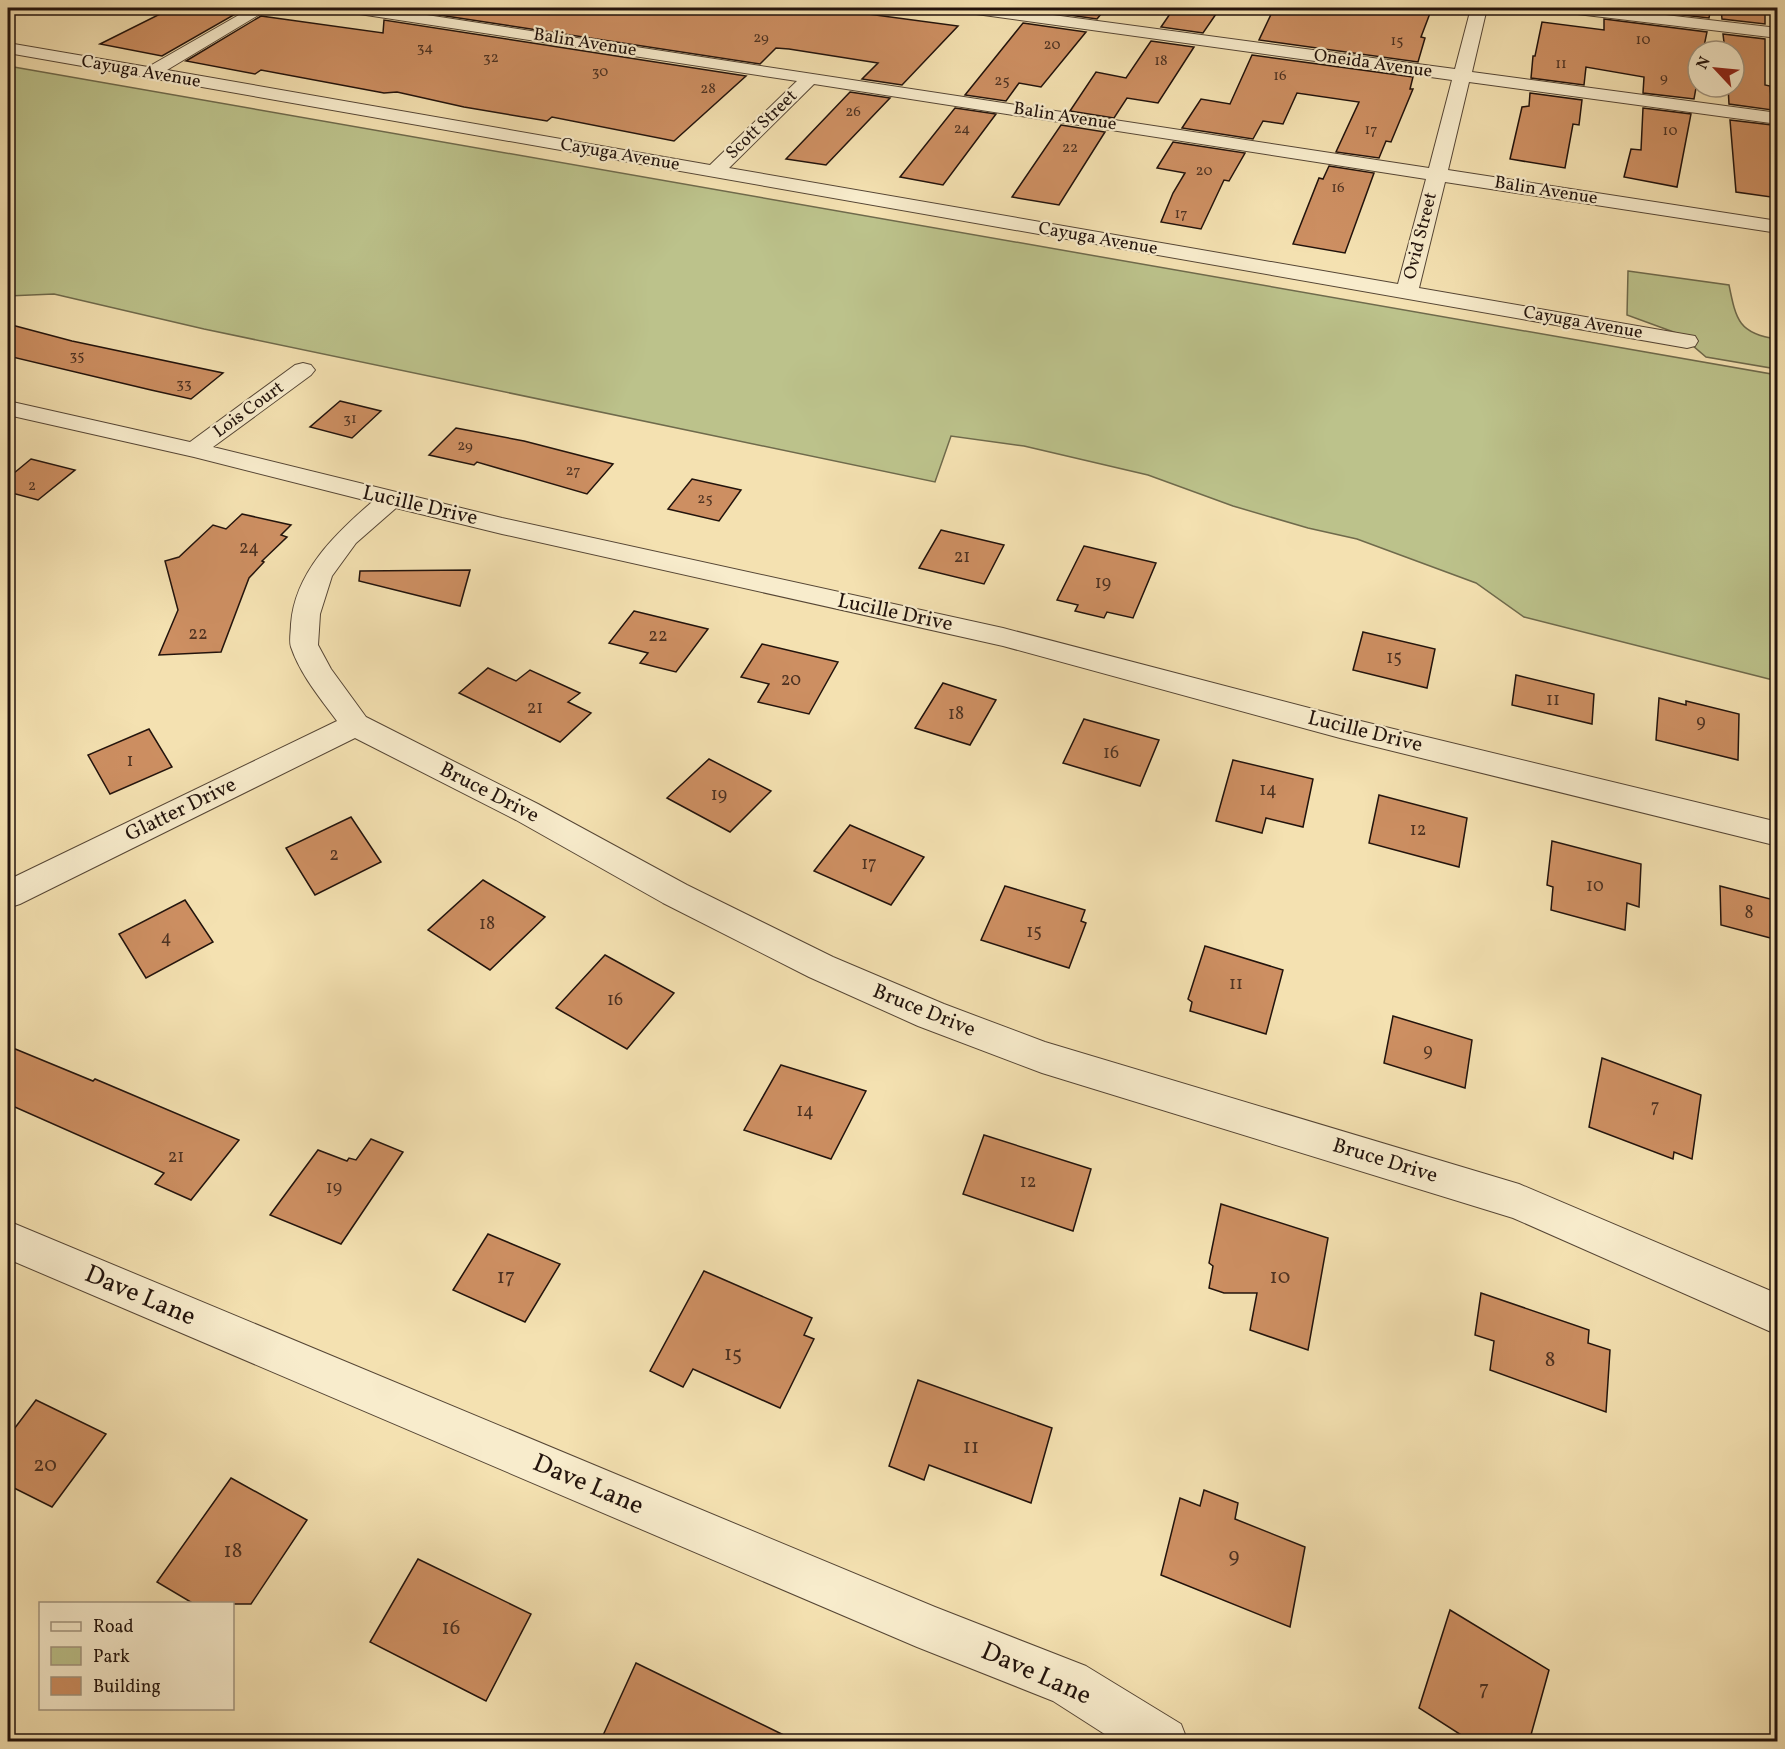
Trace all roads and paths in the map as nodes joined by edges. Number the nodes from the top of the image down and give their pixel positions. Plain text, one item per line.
1 (262, 8) edge
2 (354, 8) edge
3 (969, 8) edge
4 (1479, 8) edge
5 (1569, 8) edge
6 (1778, 33) edge
7 (8, 48) edge
8 (150, 73) junction
9 (1462, 76) junction
10 (810, 78) junction
11 (1778, 119) edge
12 (714, 172) junction
13 (1437, 174) junction
14 (1778, 227) edge
15 (1232, 262) joint
16 (1407, 292) junction
17 (1687, 341) dead end
18 (303, 370) dead end
19 (11, 412) edge
20 (194, 450) junction
21 (390, 500) junction
22 (355, 725) junction
23 (1778, 834) edge
24 (8, 895) edge
25 (8, 1240) edge
26 (1778, 1315) edge
27 (1162, 1742) edge

1 - 8 street
2 - 10 street, Balin Avenue
3 - 9 street, Oneida Avenue
4 - 9 street, Ovid Street
5 - 6 street
7 - 8 street, Cayuga Avenue
8 - 12 street, Cayuga Avenue
9 - 11 street, Oneida Avenue
9 - 13 street, Ovid Street
10 - 12 street, Scott Street
10 - 13 street, Balin Avenue
12 - 15 street, Cayuga Avenue
13 - 14 street, Balin Avenue
13 - 16 street, Ovid Street
15 - 16 street, Ovid Street
16 - 17 street, Cayuga Avenue
18 - 20 street, Lois Court
19 - 20 street, Lucille Drive
20 - 21 street, Lucille Drive
21 - 22 street, Bruce Drive
21 - 23 street, Lucille Drive
22 - 24 street, Glatter Drive
22 - 26 street, Bruce Drive
25 - 27 street, Dave Lane

